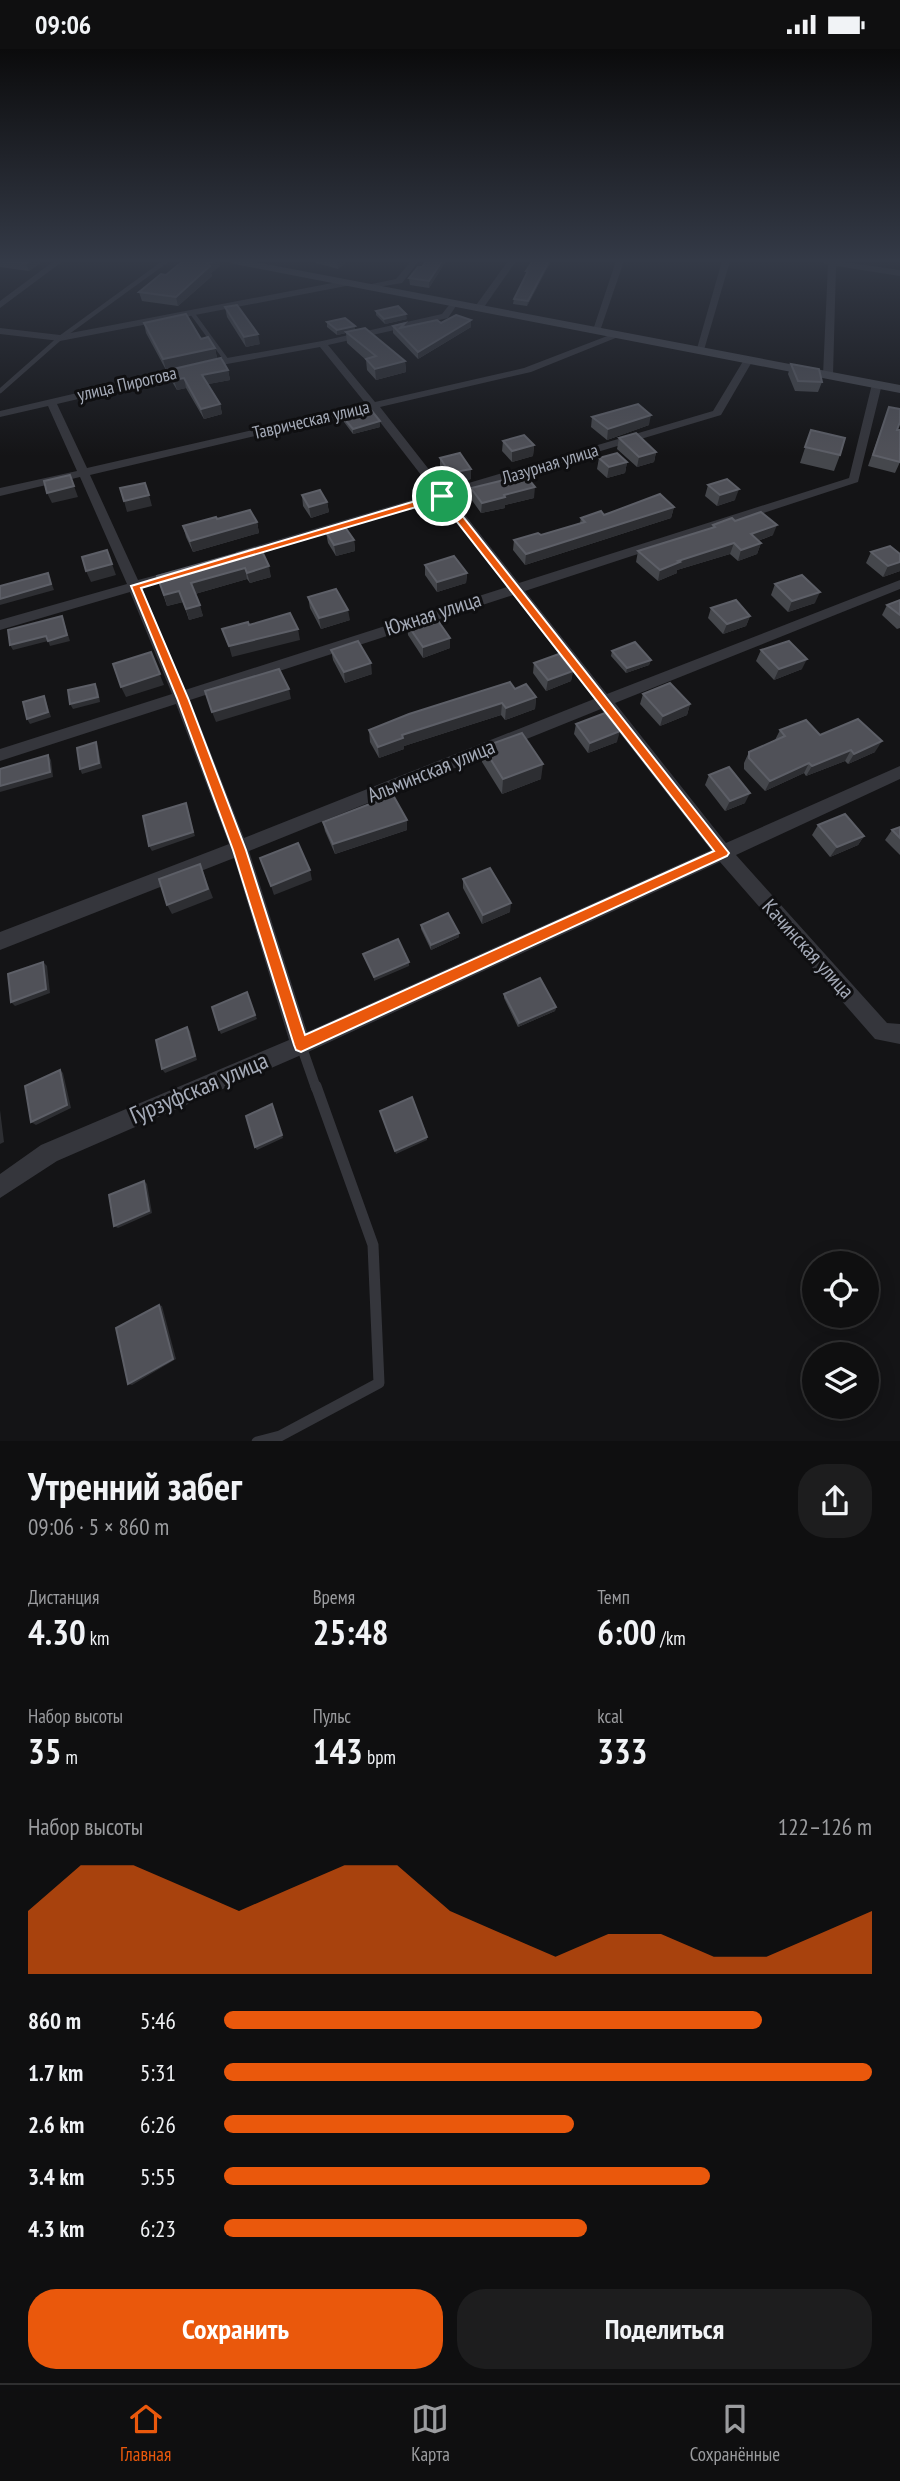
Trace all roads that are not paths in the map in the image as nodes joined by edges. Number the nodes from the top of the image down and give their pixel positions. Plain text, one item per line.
1 (77, 326) edge
2 (124, 326) edge
3 (201, 326) edge
4 (401, 326) edge
5 (570, 326) edge
6 (597, 326) edge
7 (707, 326) edge
8 (828, 326) edge
9 (0, 331) edge
10 (595, 331) junction
11 (618, 335) junction
12 (60, 338) junction
13 (322, 344) junction
14 (699, 351) junction
15 (748, 360) junction
16 (227, 361) junction
17 (828, 375) junction
18 (877, 384) junction
19 (900, 389) edge
20 (0, 391) edge
21 (51, 402) junction
22 (373, 406) junction
23 (0, 414) edge
24 (83, 472) junction
25 (0, 492) edge
26 (442, 496) junction
27 (229, 559) edge
28 (189, 570) edge
29 (900, 584) edge
30 (136, 586) junction
31 (514, 587) junction
32 (0, 625) edge
33 (182, 698) junction
34 (603, 700) junction
35 (0, 755) edge
36 (900, 772) edge
37 (240, 850) junction
38 (723, 853) junction
39 (0, 941) edge
40 (900, 1034) edge
41 (301, 1045) junction
42 (0, 1187) edge
43 (257, 1441) edge

1 - 12 lane
2 - 12 street
3 - 16 lane
4 - 13 street, улица Пирогова
5 - 10 street
6 - 10 street
7 - 14 street
8 - 17 street
9 - 12 street
10 - 11 street
11 - 14 street
11 - 22 street, Таврическая улица
12 - 20 lane
13 - 16 street, улица Пирогова
13 - 22 street, Качинская улица
14 - 15 street
15 - 17 street
15 - 26 street, Лазурная улица
16 - 21 street, улица Пирогова
17 - 18 street
18 - 19 street
18 - 31 street, Южная улица
21 - 23 street, улица Пирогова
21 - 24 street
22 - 24 street, Таврическая улица
22 - 26 street, Качинская улица
24 - 25 street, Таврическая улица
24 - 30 street
26 - 27 street, Лазурная улица
26 - 31 street, Качинская улица
28 - 30 street
29 - 34 street, Альминская улица
30 - 32 street
30 - 33 street
31 - 33 street, Южная улица
31 - 34 street, Качинская улица
33 - 35 street, Южная улица
33 - 37 street
34 - 37 street, Альминская улица
34 - 38 street, Качинская улица
36 - 38 street, Гурзуфская улица
37 - 39 street, Альминская улица
37 - 41 street
38 - 40 street, Качинская улица
38 - 41 street, Гурзуфская улица
41 - 42 street, Гурзуфская улица
41 - 43 lane

